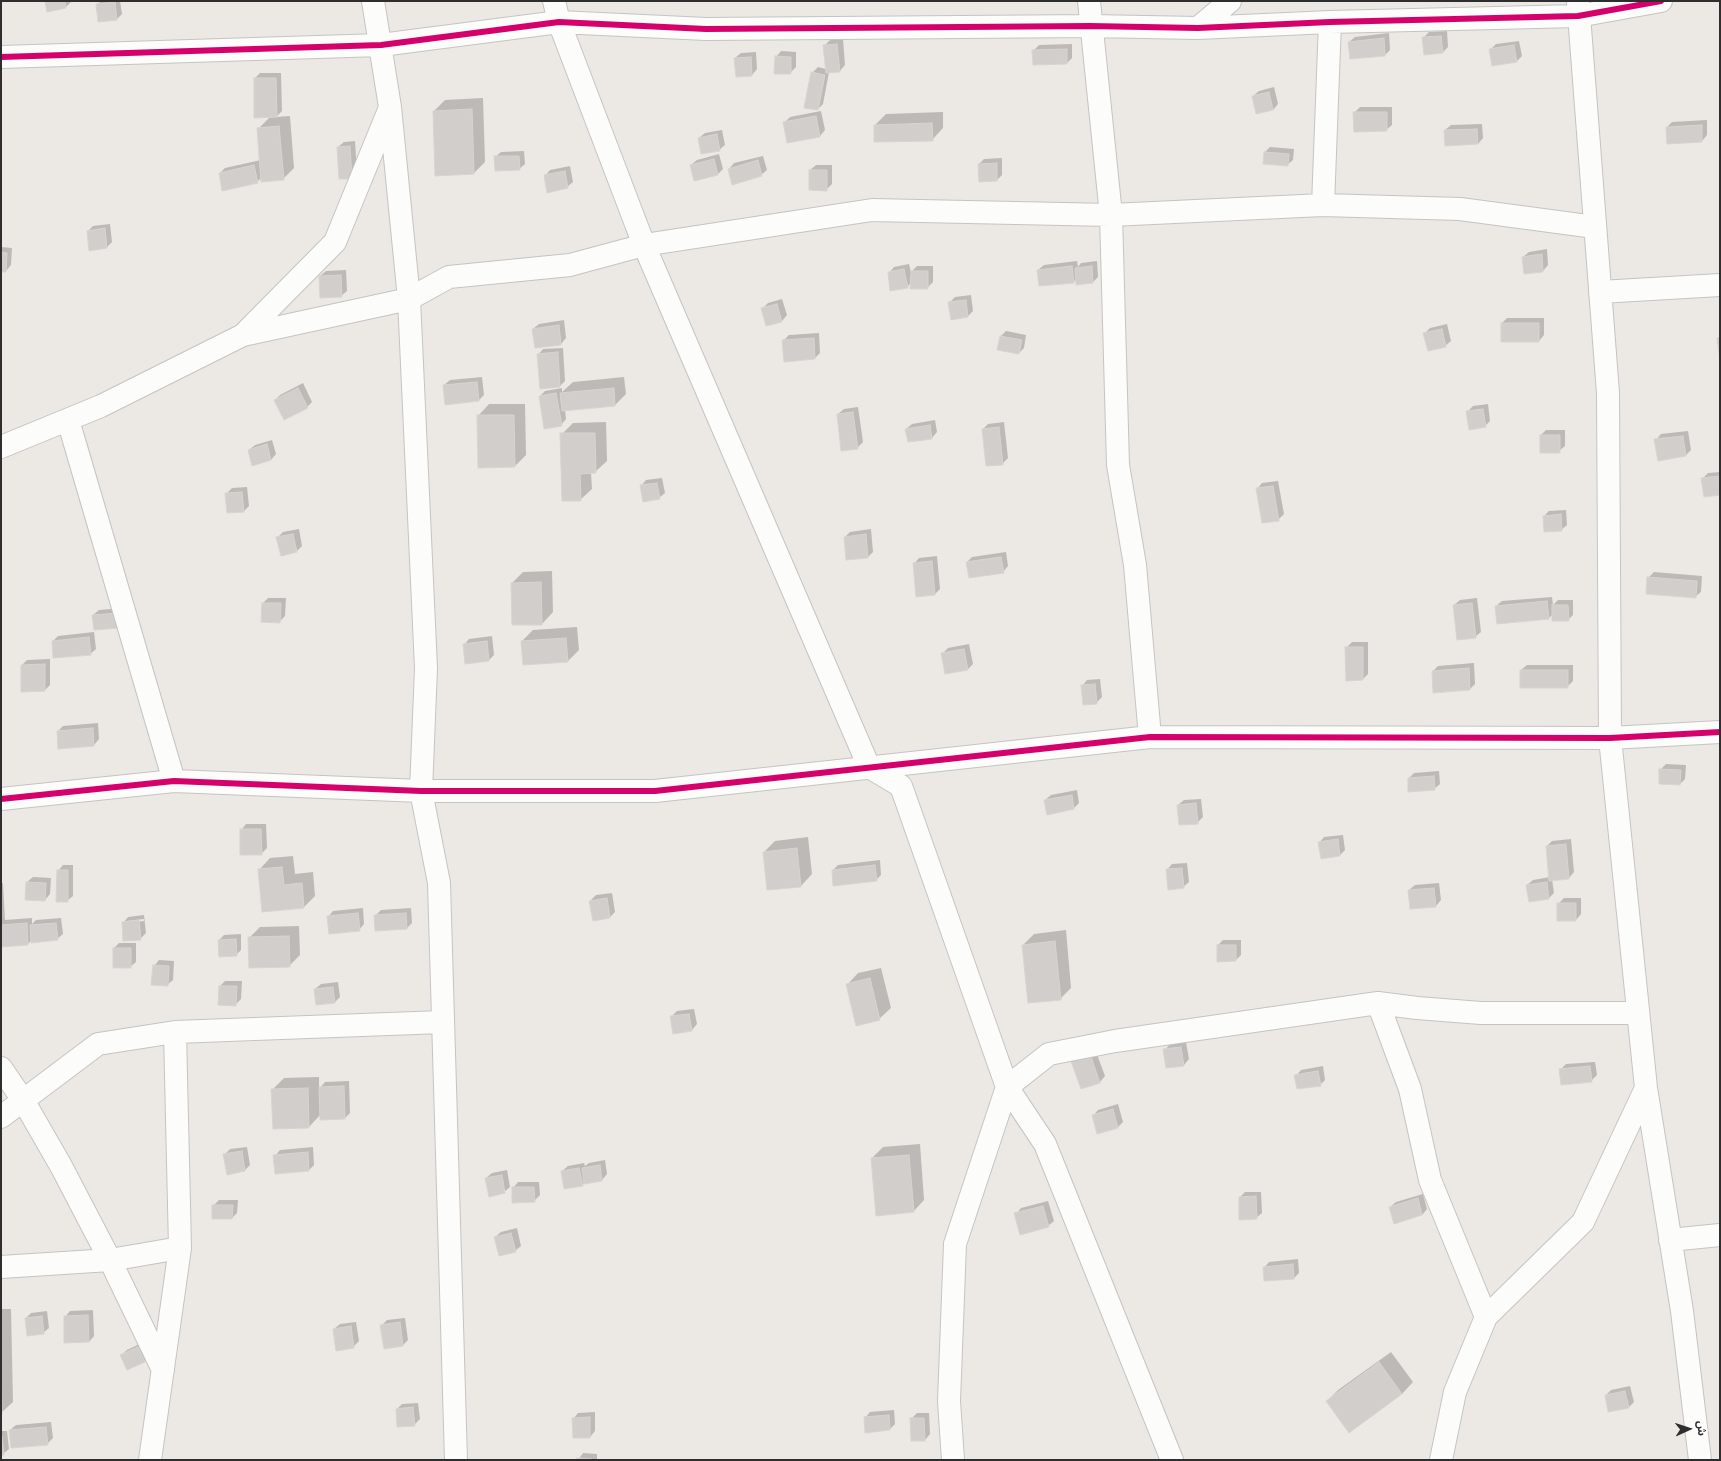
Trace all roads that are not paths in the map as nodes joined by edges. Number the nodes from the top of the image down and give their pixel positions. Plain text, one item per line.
1 (373, 1) edge
2 (1089, 1) edge
3 (1230, 1) edge
4 (1662, 1) edge
5 (1578, 9) edge
6 (557, 11) edge
7 (1330, 22) junction
8 (1090, 26) junction
9 (1198, 28) junction
10 (381, 45) junction
11 (1, 57) edge
12 (390, 107) junction
13 (1323, 205) junction
14 (1111, 215) junction
15 (1595, 227) junction
16 (644, 245) junction
17 (1720, 285) edge
18 (1600, 292) junction
19 (409, 299) junction
20 (244, 335) junction
21 (68, 420) junction
22 (1, 448) edge
23 (1720, 732) edge
24 (1150, 737) junction
25 (1610, 738) junction
26 (869, 767) junction
27 (174, 781) junction
28 (421, 791) junction
29 (1, 799) edge
30 (1378, 1003) junction
31 (1638, 1013) junction
32 (442, 1022) junction
33 (175, 1032) junction
34 (1, 1068) edge
35 (1007, 1087) junction
36 (1646, 1088) junction
37 (23, 1100) junction
38 (1, 1117) edge
39 (1720, 1235) edge
40 (1670, 1240) junction
41 (180, 1248) junction
42 (110, 1260) junction
43 (1, 1267) edge
44 (1486, 1317) junction
45 (163, 1370) junction
46 (150, 1460) edge
47 (456, 1460) edge
48 (953, 1460) edge
49 (1172, 1460) edge
50 (1441, 1460) edge
51 (1700, 1460) edge

1 - 10 street
2 - 8 street
3 - 9 street
4 - 5 street
5 - 7 street
5 - 15 street
6 - 8 street
6 - 10 street
6 - 16 street
7 - 9 street
7 - 13 street
8 - 9 street
8 - 14 street
10 - 11 street
10 - 12 street
12 - 19 street
12 - 20 street
13 - 14 street
13 - 15 street
14 - 16 street
14 - 24 street
15 - 18 street
16 - 19 street
16 - 26 street
17 - 18 street
18 - 25 street
19 - 20 street
19 - 28 street
20 - 21 street
21 - 22 street
21 - 27 street
23 - 25 street
24 - 25 street
24 - 26 street
25 - 31 street
26 - 28 street
26 - 35 street
27 - 28 street
27 - 29 street
28 - 32 street
30 - 31 street
30 - 35 street
30 - 44 street
31 - 36 street
32 - 33 street
32 - 47 street
33 - 37 street
33 - 41 street
34 - 37 street
35 - 48 street
35 - 49 street
36 - 40 street
36 - 44 street
37 - 38 street
37 - 42 street
39 - 40 street
40 - 51 street
41 - 42 street
41 - 45 street
42 - 43 street
42 - 45 street
44 - 50 street
45 - 46 street

